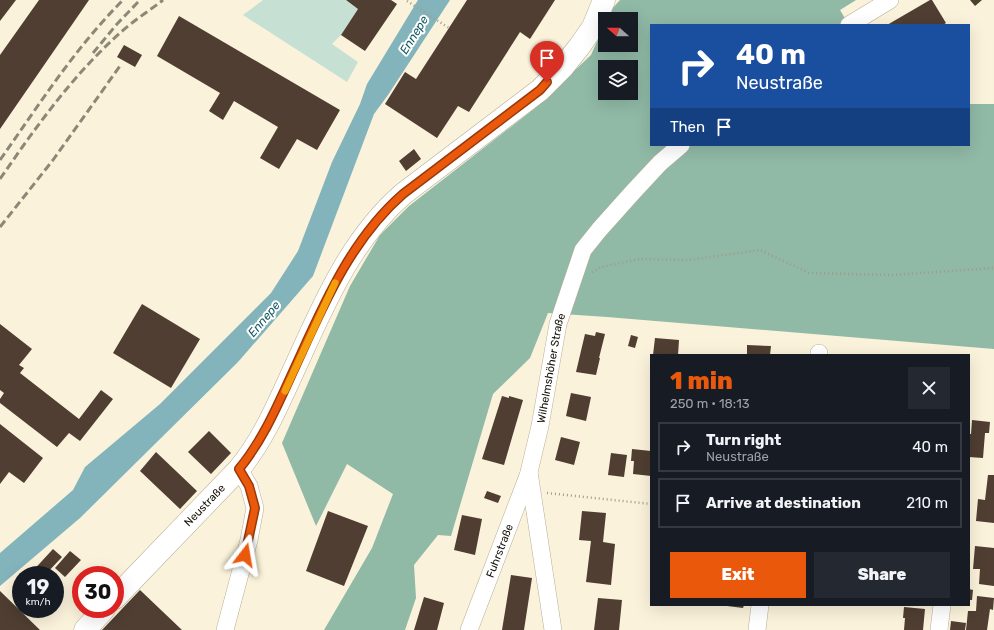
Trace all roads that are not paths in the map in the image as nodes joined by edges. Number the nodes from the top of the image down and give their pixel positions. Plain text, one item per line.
1 (604, 0) edge
2 (890, 0) edge
3 (851, 24) edge
4 (680, 146) edge
5 (239, 469) junction
6 (530, 472) junction
7 (124, 589) edge
8 (760, 606) edge
9 (942, 606) edge
10 (96, 618) edge
11 (85, 630) edge
12 (225, 630) edge
13 (469, 630) edge
14 (553, 630) edge
15 (757, 630) edge
16 (939, 630) edge

1 - 5 main road, Neustraße
2 - 3 street
4 - 6 street, Wilhelmshöher Straße
5 - 7 main road, Neustraße
5 - 12 street
6 - 13 street, Fuhrstraße
6 - 14 street, Wilhelmshöher Straße
8 - 15 street
9 - 16 street
10 - 11 main road

